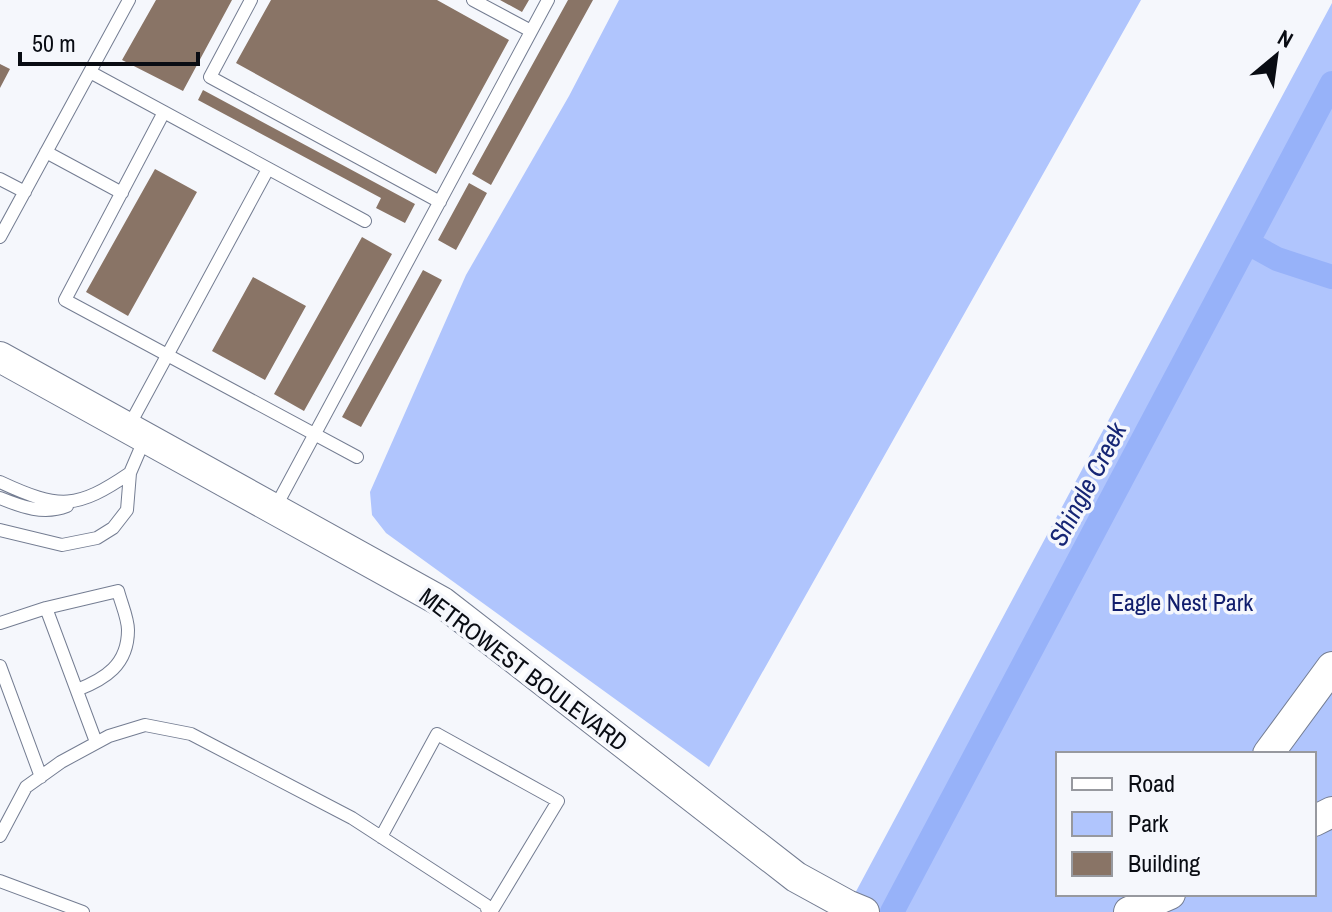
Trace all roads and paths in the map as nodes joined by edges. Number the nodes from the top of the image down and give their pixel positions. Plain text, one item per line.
1 (129, 0) edge
2 (251, 0) edge
3 (473, 0) edge
4 (548, 0) edge
5 (531, 31) junction
6 (90, 72) junction
7 (164, 112) junction
8 (46, 152) junction
9 (268, 169) junction
10 (0, 179) edge
11 (25, 192) junction
12 (122, 193) junction
13 (440, 202) junction
14 (365, 221) dead end
15 (0, 237) edge
16 (167, 355) junction
17 (0, 357) edge
18 (137, 432) junction
19 (315, 434) junction
20 (357, 457) dead end
21 (130, 473) junction
22 (0, 482) edge
23 (0, 498) edge
24 (78, 502) junction
25 (274, 509) junction
26 (0, 530) edge
27 (46, 608) junction
28 (0, 623) edge
29 (0, 666) edge
30 (1332, 667) edge
31 (77, 690) junction
32 (96, 742) junction
33 (1269, 752) edge
34 (41, 777) junction
35 (0, 836) edge
36 (381, 837) junction
37 (0, 881) edge
38 (1132, 896) edge
39 (1165, 896) edge
40 (856, 909) edge
41 (83, 912) edge
42 (490, 912) edge
43 (1112, 912) edge
44 (1129, 912) edge

1 - 6 lane
2 - 13 lane
3 - 5 lane
4 - 5 lane
5 - 13 lane
6 - 7 lane
6 - 8 lane
7 - 9 lane
7 - 12 lane
8 - 11 lane
8 - 12 lane
9 - 14 lane
9 - 16 lane
10 - 11 lane
11 - 15 lane
12 - 16 lane
13 - 19 lane
16 - 18 lane
16 - 19 lane
17 - 18 street, METROWEST BOULEVARD
18 - 21 lane
18 - 25 street, METROWEST BOULEVARD
19 - 20 lane
19 - 25 lane
21 - 24 lane
21 - 26 lane
22 - 24 lane
23 - 24 lane
25 - 40 street, METROWEST BOULEVARD
27 - 28 lane
27 - 31 lane
27 - 31 lane
29 - 34 lane
30 - 33 street
31 - 32 lane
32 - 34 lane
32 - 36 lane
34 - 35 lane
36 - 42 lane
36 - 42 lane
37 - 41 lane
38 - 43 street
39 - 44 street

